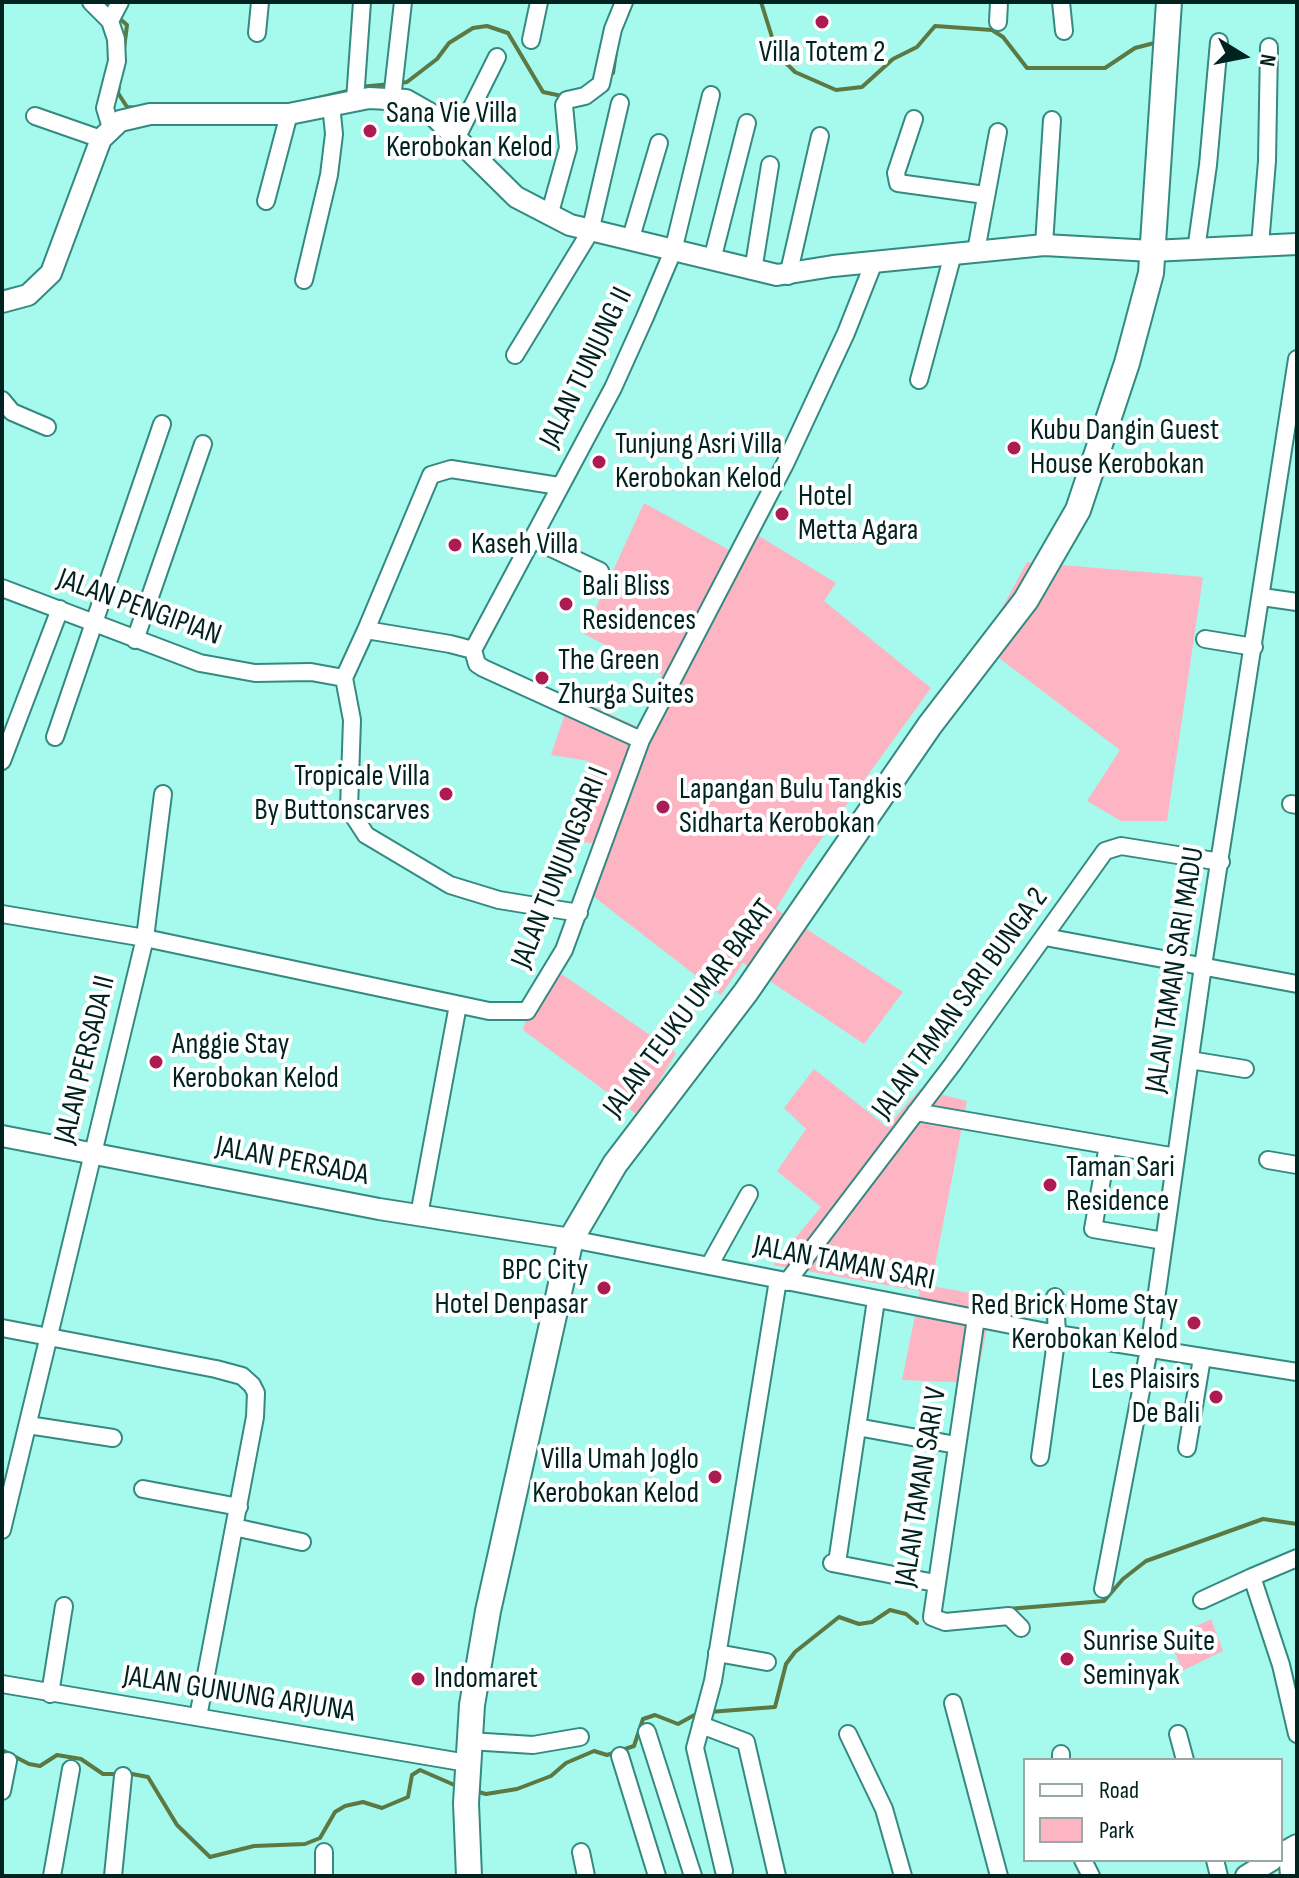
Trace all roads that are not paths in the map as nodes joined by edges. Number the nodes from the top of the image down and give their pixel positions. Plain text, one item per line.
1 (91, 2) edge
2 (120, 2) edge
3 (260, 2) edge
4 (362, 2) edge
5 (403, 2) edge
6 (539, 2) edge
7 (624, 2) edge
8 (999, 2) edge
9 (1061, 2) edge
10 (1169, 2) edge
11 (110, 21) junction
12 (998, 22) dead end
13 (1064, 31) dead end
14 (257, 33) dead end
15 (531, 40) dead end
16 (1219, 42) dead end
17 (1269, 47) dead end
18 (497, 57) dead end
19 (711, 95) dead end
20 (392, 99) junction
21 (355, 100) junction
22 (620, 103) dead end
23 (331, 104) junction
24 (289, 114) junction
25 (35, 116) dead end
26 (914, 119) dead end
27 (1052, 120) dead end
28 (747, 123) dead end
29 (998, 132) dead end
30 (106, 134) junction
31 (820, 136) dead end
32 (457, 137) junction
33 (659, 143) dead end
34 (770, 165) dead end
35 (985, 195) junction
36 (266, 201) dead end
37 (549, 216) junction
38 (590, 232) junction
39 (630, 241) junction
40 (1297, 244) edge
41 (1044, 245) junction
42 (1260, 245) junction
43 (1196, 250) junction
44 (673, 251) junction
45 (976, 251) junction
46 (1152, 251) junction
47 (953, 254) junction
48 (712, 260) junction
49 (874, 262) junction
50 (753, 271) junction
51 (788, 276) junction
52 (304, 280) dead end
53 (2, 302) edge
54 (515, 355) dead end
55 (1297, 359) edge
56 (919, 380) dead end
57 (2, 400) edge
58 (162, 424) dead end
59 (47, 427) dead end
60 (1292, 435) edge
61 (203, 444) dead end
62 (559, 486) junction
63 (534, 540) junction
64 (600, 571) dead end
65 (2, 588) edge
66 (1262, 597) junction
67 (1297, 602) edge
68 (60, 609) junction
69 (95, 623) junction
70 (366, 630) junction
71 (1205, 639) dead end
72 (135, 640) junction
73 (1254, 647) junction
74 (473, 650) junction
75 (344, 678) junction
76 (55, 737) dead end
77 (641, 740) junction
78 (2, 761) edge
79 (163, 794) dead end
80 (1221, 862) junction
81 (579, 913) junction
82 (2, 914) edge
83 (1045, 937) junction
84 (145, 938) junction
85 (1203, 966) junction
86 (1297, 984) edge
87 (458, 1005) junction
88 (1190, 1060) junction
89 (1245, 1069) dead end
90 (916, 1112) junction
91 (2, 1136) edge
92 (1108, 1145) junction
93 (91, 1155) junction
94 (1176, 1157) junction
95 (1268, 1160) dead end
96 (1297, 1165) edge
97 (749, 1194) dead end
98 (419, 1215) junction
99 (571, 1239) junction
100 (1164, 1241) junction
101 (709, 1266) junction
102 (782, 1281) junction
103 (1055, 1297) dead end
104 (876, 1300) junction
105 (976, 1318) junction
106 (2, 1328) edge
107 (1057, 1334) junction
108 (48, 1337) junction
109 (1149, 1349) junction
110 (1202, 1358) junction
111 (1297, 1372) edge
112 (28, 1425) junction
113 (857, 1427) junction
114 (113, 1438) dead end
115 (956, 1445) junction
116 (1187, 1448) dead end
117 (1040, 1457) dead end
118 (143, 1489) dead end
119 (239, 1507) junction
120 (234, 1527) junction
121 (2, 1530) edge
122 (302, 1542) dead end
123 (1297, 1558) edge
124 (1252, 1577) junction
125 (935, 1583) junction
126 (1103, 1589) dead end
127 (1202, 1600) dead end
128 (64, 1606) dead end
129 (1021, 1628) dead end
130 (717, 1653) junction
131 (767, 1662) dead end
132 (2, 1684) edge
133 (50, 1694) junction
134 (953, 1703) dead end
135 (705, 1716) junction
136 (198, 1717) junction
137 (647, 1732) dead end
138 (848, 1734) dead end
139 (1178, 1734) dead end
140 (1297, 1734) edge
141 (580, 1737) dead end
142 (620, 1756) dead end
143 (468, 1758) junction
144 (1184, 1758) edge
145 (8, 1761) dead end
146 (71, 1769) dead end
147 (123, 1776) dead end
148 (2, 1791) edge
149 (324, 1852) dead end
150 (581, 1852) dead end
151 (1284, 1852) edge
152 (1268, 1862) edge
153 (724, 1871) dead end
154 (52, 1876) edge
155 (113, 1876) edge
156 (324, 1876) edge
157 (469, 1876) edge
158 (586, 1876) edge
159 (657, 1876) edge
160 (693, 1876) edge
161 (777, 1876) edge
162 (903, 1876) edge
163 (999, 1876) edge
164 (1246, 1876) edge
165 (1289, 1876) edge

1 - 11 street
2 - 11 street
3 - 14 street
4 - 21 street
5 - 20 street
6 - 15 street
7 - 37 street
8 - 12 street
9 - 13 street
10 - 46 main road, JALAN TEUKU UMAR BARAT
11 - 30 street
16 - 43 street
17 - 42 street
18 - 32 street
19 - 44 street, JALAN TUNJUNG II
20 - 21 street
20 - 32 street
21 - 23 street
22 - 38 street
23 - 24 street
23 - 52 street
24 - 30 street
24 - 36 street
25 - 30 street
26 - 35 street
27 - 41 street
28 - 48 street
29 - 35 street
30 - 53 street
31 - 51 street
32 - 37 street
33 - 39 street
34 - 50 street
35 - 45 street
37 - 38 street
38 - 39 street
38 - 54 street
39 - 44 street
40 - 42 street
41 - 45 street
41 - 46 street
42 - 43 street
43 - 46 street
44 - 48 street
44 - 62 street, JALAN TUNJUNG II
45 - 47 street
46 - 99 main road, JALAN TEUKU UMAR BARAT
47 - 49 street
47 - 56 street
48 - 50 street
49 - 51 street
49 - 77 street, JALAN TUNJUNGSARI I
50 - 51 street
55 - 60 street, JALAN TAMAN SARI MADU
57 - 59 street
58 - 69 street
60 - 66 street, JALAN TAMAN SARI MADU
61 - 72 street
62 - 63 street, JALAN TUNJUNG II
62 - 70 street
63 - 64 street
63 - 74 street, JALAN TUNJUNG II
65 - 68 street, JALAN PENGIPIAN
66 - 67 street
66 - 73 street, JALAN TAMAN SARI MADU
68 - 69 street, JALAN PENGIPIAN
68 - 78 street
69 - 72 street, JALAN PENGIPIAN
69 - 76 street
70 - 74 street
70 - 75 street
71 - 73 street
72 - 75 street, JALAN PENGIPIAN
73 - 80 street, JALAN TAMAN SARI MADU
74 - 77 street
75 - 81 street
77 - 81 street, JALAN TUNJUNGSARI I
79 - 84 street, JALAN PERSADA II
80 - 83 street, JALAN TAMAN SARI BUNGA 2
80 - 85 street, JALAN TAMAN SARI MADU
81 - 87 street, JALAN TUNJUNGSARI I
82 - 84 street, JALAN TUNJUNGSARI I
83 - 85 street
83 - 90 street, JALAN TAMAN SARI BUNGA 2
84 - 87 street, JALAN TUNJUNGSARI I
84 - 93 street, JALAN PERSADA II
85 - 86 street
85 - 88 street, JALAN TAMAN SARI MADU
87 - 98 street
88 - 89 street
88 - 94 street, JALAN TAMAN SARI MADU
90 - 92 street
90 - 102 street, JALAN TAMAN SARI BUNGA 2
91 - 93 street, JALAN PERSADA
92 - 94 street
92 - 100 street
93 - 98 street, JALAN PERSADA
93 - 108 street, JALAN PERSADA II
94 - 100 street, JALAN TAMAN SARI MADU
95 - 96 street
97 - 101 street
98 - 99 street, JALAN PERSADA
99 - 101 street, JALAN TAMAN SARI
99 - 143 main road, JALAN TEUKU UMAR BARAT
100 - 109 street, JALAN TAMAN SARI MADU
101 - 102 street, JALAN TAMAN SARI
102 - 104 street, JALAN TAMAN SARI
102 - 130 street
103 - 107 street
104 - 105 street, JALAN TAMAN SARI
104 - 113 street
105 - 107 street, JALAN TAMAN SARI
105 - 115 street, JALAN TAMAN SARI V
106 - 108 street
107 - 109 street, JALAN TAMAN SARI
107 - 117 street
108 - 112 street, JALAN PERSADA II
108 - 119 street
109 - 110 street, JALAN TAMAN SARI
109 - 126 street, JALAN TAMAN SARI MADU
110 - 111 street, JALAN TAMAN SARI
110 - 116 street
112 - 114 street
112 - 121 street, JALAN PERSADA II
113 - 115 street
113 - 125 street
115 - 125 street, JALAN TAMAN SARI V
118 - 119 street
119 - 120 street
120 - 122 street
120 - 136 street
123 - 124 street
124 - 127 street
124 - 140 street
125 - 129 street, JALAN TAMAN SARI V
128 - 133 street
130 - 131 street
130 - 135 street
132 - 133 street, JALAN GUNUNG ARJUNA
133 - 136 street, JALAN GUNUNG ARJUNA
134 - 163 street
135 - 153 street
135 - 161 street
136 - 143 street, JALAN GUNUNG ARJUNA
137 - 160 street
138 - 162 street
139 - 144 street
141 - 143 street, JALAN GUNUNG ARJUNA
142 - 159 street
143 - 157 main road, JALAN TEUKU UMAR BARAT
145 - 148 street
146 - 154 street
147 - 155 street
149 - 156 street
150 - 158 street
151 - 165 street
152 - 164 street

